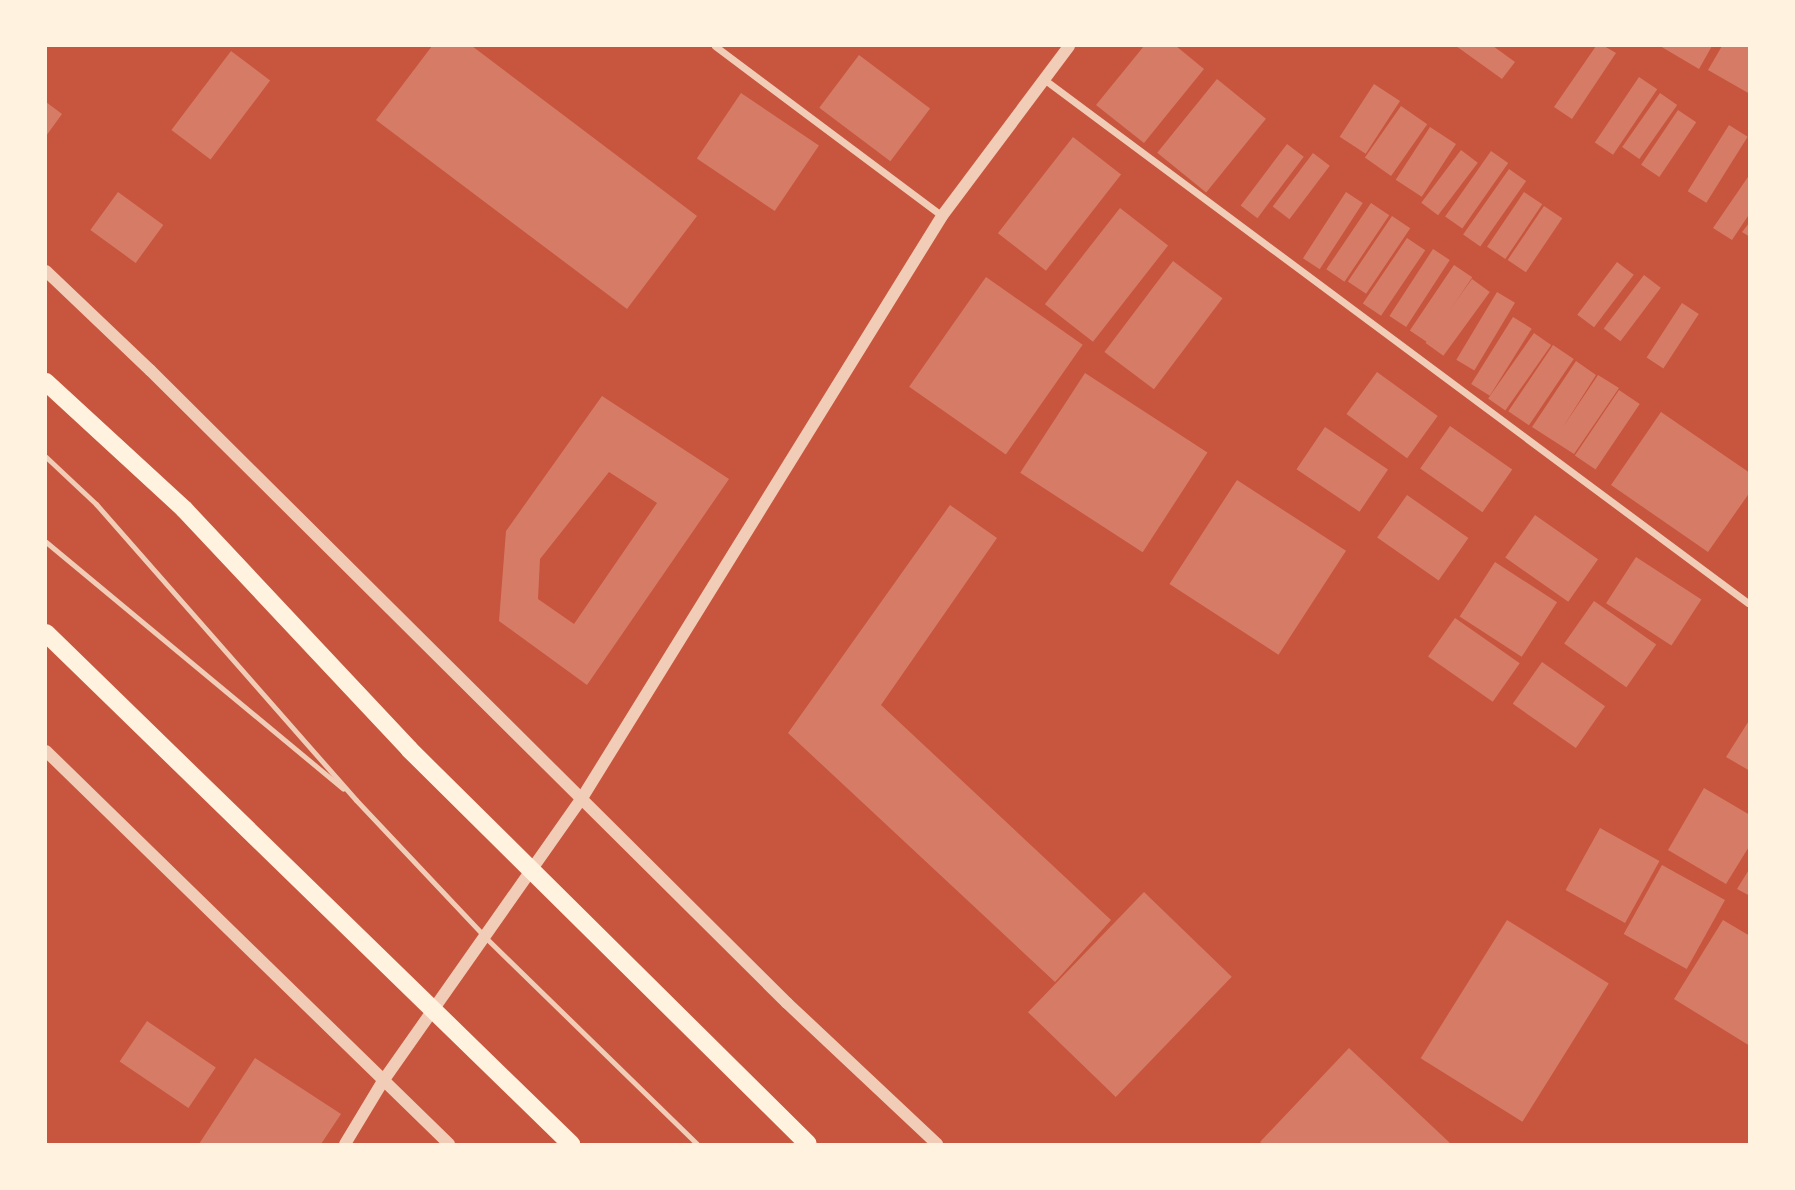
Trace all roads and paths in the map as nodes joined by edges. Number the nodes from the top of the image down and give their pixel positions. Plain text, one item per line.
1 (715, 46) edge
2 (1069, 46) edge
3 (1045, 80) junction
4 (942, 216) junction
5 (46, 271) edge
6 (46, 382) edge
7 (46, 457) edge
8 (46, 542) edge
9 (1748, 603) dead end
10 (46, 633) edge
11 (46, 751) edge
12 (582, 798) junction
13 (356, 800) junction
14 (530, 872) junction
15 (485, 937) junction
16 (433, 1011) junction
17 (383, 1081) junction
18 (345, 1144) edge
19 (449, 1144) edge
20 (571, 1144) edge
21 (696, 1144) edge
22 (808, 1144) edge
23 (937, 1144) edge

1 - 4 street
2 - 3 street
3 - 4 street
3 - 9 street
4 - 12 street
5 - 12 street
6 - 14 main road
7 - 13 lane
8 - 13 lane
10 - 16 main road
11 - 17 street
12 - 14 street
12 - 23 street
13 - 15 lane
14 - 15 street
14 - 22 main road
15 - 16 street
15 - 21 lane
16 - 17 street
16 - 20 main road
17 - 18 street
17 - 19 street

